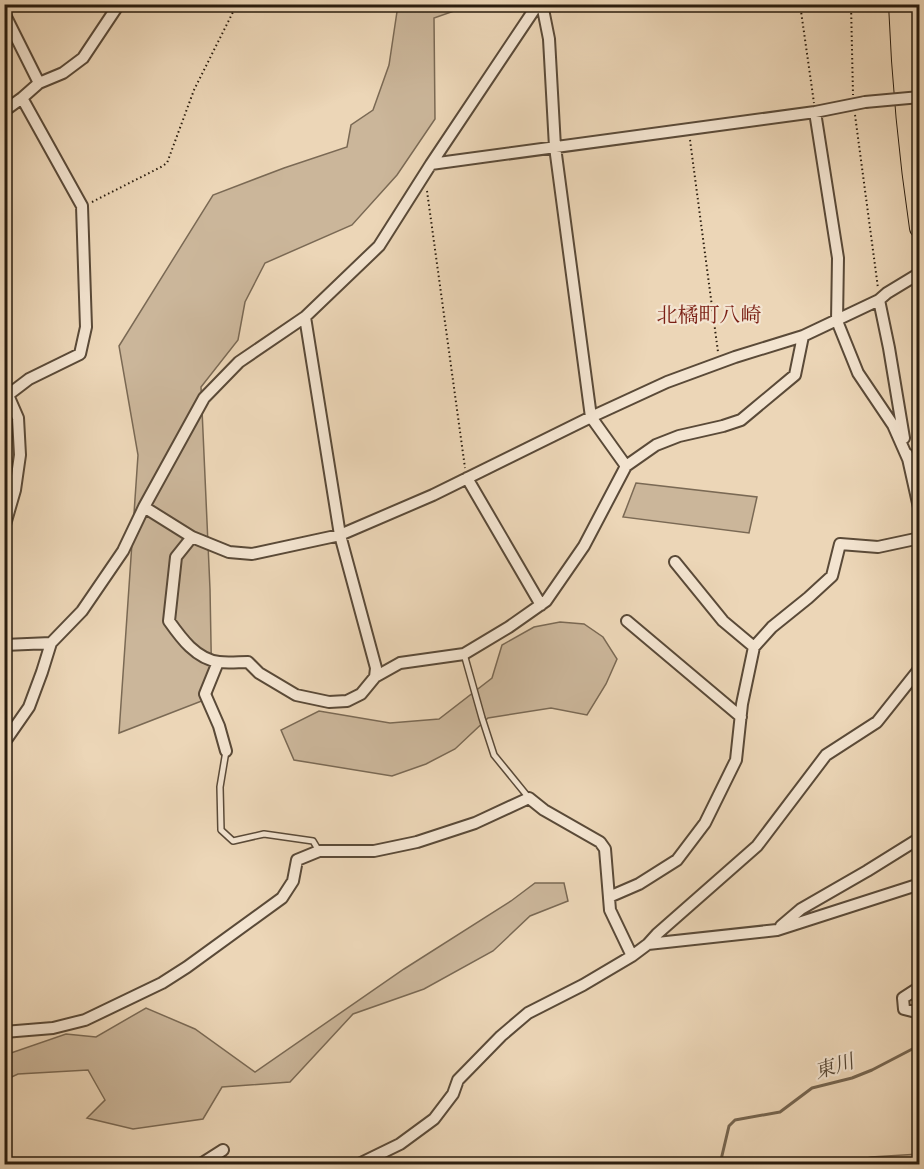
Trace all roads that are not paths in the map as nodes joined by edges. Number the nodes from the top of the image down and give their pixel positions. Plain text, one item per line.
1 (119, 4) edge
2 (540, 4) edge
3 (899, 4) edge
4 (915, 4) edge
5 (4, 13) edge
6 (920, 79) edge
7 (39, 83) junction
8 (920, 97) edge
9 (21, 98) junction
10 (4, 111) edge
11 (815, 112) junction
12 (555, 147) junction
13 (428, 169) junction
14 (920, 228) edge
15 (920, 273) edge
16 (883, 296) junction
17 (305, 317) junction
18 (837, 321) junction
19 (803, 336) junction
20 (6, 394) edge
21 (591, 417) junction
22 (908, 459) junction
23 (626, 466) junction
24 (467, 478) junction
25 (144, 507) junction
26 (920, 512) edge
27 (4, 528) edge
28 (340, 535) junction
29 (192, 537) junction
30 (920, 538) edge
31 (675, 562) dead end
32 (541, 605) junction
33 (627, 621) dead end
34 (51, 643) junction
35 (4, 645) edge
36 (754, 647) junction
37 (464, 654) junction
38 (218, 662) junction
39 (920, 668) edge
40 (375, 677) junction
41 (741, 717) junction
42 (4, 743) edge
43 (226, 751) joint
44 (529, 798) junction
45 (920, 838) edge
46 (319, 851) junction
47 (920, 884) edge
48 (609, 897) junction
49 (777, 930) junction
50 (648, 944) junction
51 (632, 956) junction
52 (920, 987) edge
53 (920, 1013) edge
54 (4, 1032) edge
55 (223, 1150) dead end
56 (201, 1164) edge
57 (359, 1164) edge

1 - 7 street
2 - 12 street
2 - 13 street
3 - 14 highway
4 - 6 highway
5 - 7 street
7 - 9 street
8 - 11 street, bridge
9 - 10 street
9 - 20 street
11 - 12 street
11 - 18 street
12 - 13 street
12 - 21 street
13 - 17 street
15 - 16 street
16 - 18 street
16 - 22 street
17 - 25 street
17 - 28 street
18 - 19 street
18 - 22 street
19 - 21 street
19 - 23 street
20 - 27 street
21 - 23 street
21 - 24 street
22 - 26 street
23 - 32 street
24 - 28 street
24 - 32 street
25 - 29 street
25 - 34 street
28 - 29 street
28 - 40 street
29 - 38 street
30 - 36 street
31 - 36 street
32 - 37 street
33 - 41 street
34 - 35 street
34 - 42 street
36 - 41 street
37 - 40 street
37 - 44 lane
38 - 40 street
38 - 43 street
39 - 50 street
41 - 48 street
43 - 46 lane
44 - 46 street
44 - 48 street
45 - 49 street
46 - 54 street
47 - 49 street
48 - 51 street
49 - 50 street
50 - 51 street
51 - 57 street
52 - 53 street
55 - 56 street

